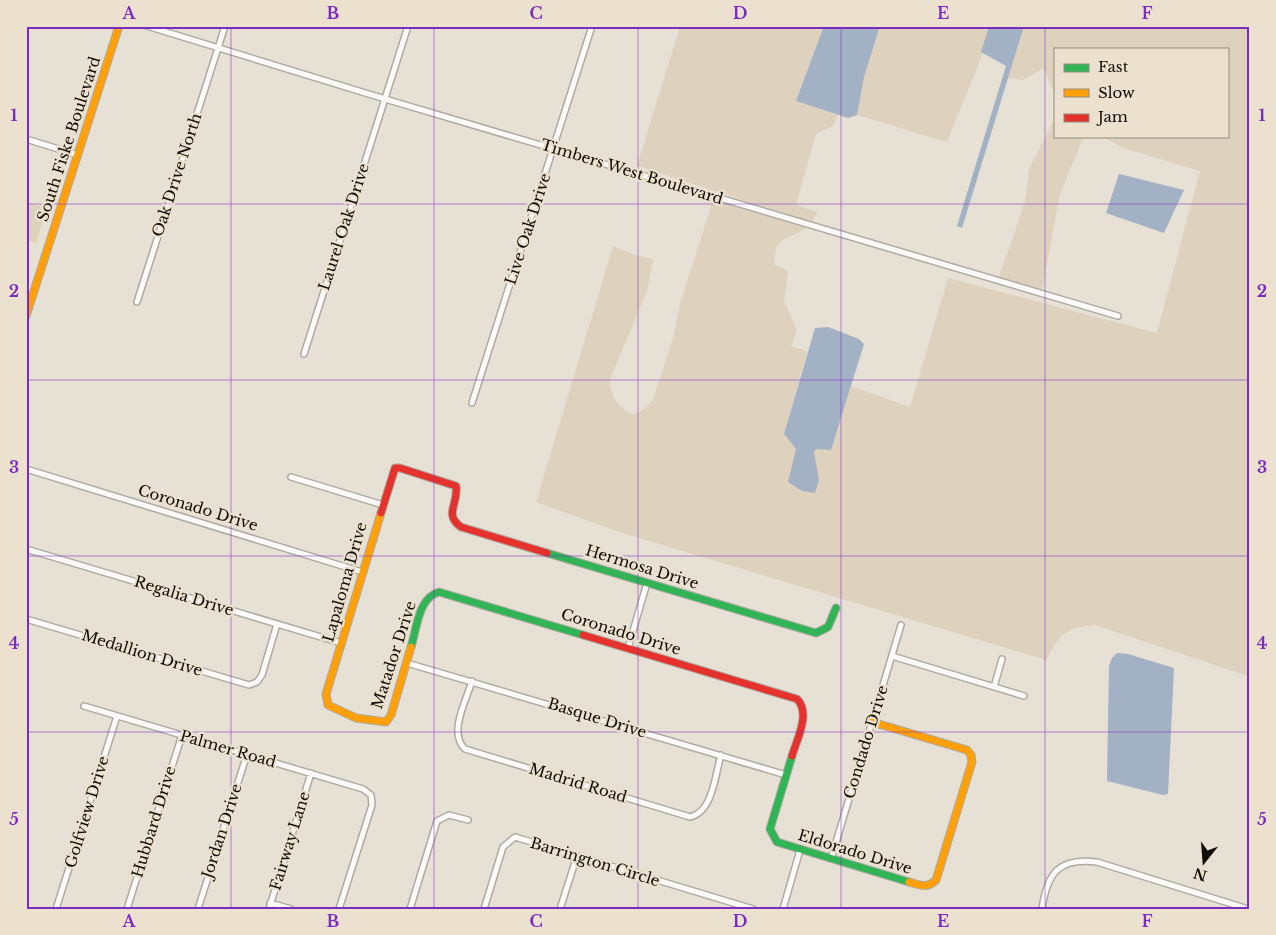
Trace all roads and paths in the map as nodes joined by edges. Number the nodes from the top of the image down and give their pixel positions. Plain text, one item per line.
1 (120, 26) edge
2 (147, 26) edge
3 (225, 26) edge
4 (408, 26) edge
5 (592, 26) edge
6 (218, 48) junction
7 (385, 99) junction
8 (26, 139) edge
9 (554, 148) junction
10 (78, 155) junction
11 (137, 302) dead end
12 (26, 316) edge
13 (1118, 316) dead end
14 (304, 354) dead end
15 (472, 403) dead end
16 (26, 469) edge
17 (291, 477) dead end
18 (383, 505) junction
19 (454, 522) joint
20 (26, 549) edge
21 (362, 572) junction
22 (646, 583) junction
23 (429, 595) joint
24 (836, 608) dead end
25 (26, 619) edge
26 (277, 624) junction
27 (901, 625) dead end
28 (341, 644) junction
29 (628, 648) junction
30 (892, 656) junction
31 (1002, 659) dead end
32 (407, 662) junction
33 (472, 681) junction
34 (994, 687) junction
35 (1024, 696) dead end
36 (328, 705) joint
37 (84, 706) dead end
38 (117, 716) junction
39 (872, 722) junction
40 (182, 736) junction
41 (246, 754) junction
42 (722, 755) junction
43 (311, 773) junction
44 (786, 775) junction
45 (468, 820) dead end
46 (800, 850) junction
47 (577, 856) junction
48 (831, 859) junction
49 (269, 906) edge
50 (56, 909) edge
51 (127, 909) edge
52 (198, 909) edge
53 (291, 909) edge
54 (340, 909) edge
55 (410, 909) edge
56 (484, 909) edge
57 (560, 909) edge
58 (753, 909) edge
59 (783, 909) edge
60 (1042, 909) edge
61 (1248, 909) edge

1 - 10 street, South Fiske Boulevard
2 - 6 street, Timbers West Boulevard
3 - 6 street, Oak Drive North
4 - 7 street, Laurel Oak Drive
5 - 9 street, Live Oak Drive
6 - 7 street, Timbers West Boulevard
6 - 11 street, Oak Drive North
7 - 9 street, Timbers West Boulevard
7 - 14 street, Laurel Oak Drive
8 - 10 street
9 - 13 street, Timbers West Boulevard
9 - 15 street, Live Oak Drive
10 - 12 street, South Fiske Boulevard
16 - 21 street, Coronado Drive
17 - 18 street
18 - 19 street, Lapaloma Drive
18 - 21 street, Lapaloma Drive
19 - 22 street, Hermosa Drive
20 - 26 street, Regalia Drive
21 - 28 street, Lapaloma Drive
22 - 24 street, Hermosa Drive
22 - 29 street
23 - 29 street, Coronado Drive
23 - 32 street, Matador Drive
25 - 26 street, Medallion Drive
26 - 28 street, Regalia Drive
27 - 30 street, Condado Drive
28 - 36 street, Lapaloma Drive
29 - 44 street, Coronado Drive
30 - 34 street
30 - 39 street, Condado Drive
31 - 34 street
32 - 33 street, Basque Drive
32 - 36 street, Matador Drive
33 - 42 street, Basque Drive
33 - 42 street, Madrid Road
34 - 35 street
37 - 38 street, Palmer Road
38 - 40 street, Palmer Road
38 - 50 street, Golfview Drive
39 - 48 street, Condado Drive
39 - 48 street, Eldorado Drive
40 - 41 street, Palmer Road
40 - 51 street, Hubbard Drive
41 - 43 street, Palmer Road
41 - 52 street, Jordan Drive
42 - 44 street, Basque Drive
43 - 49 street, Fairway Lane
43 - 54 street, Palmer Road
44 - 46 street, Eldorado Drive
45 - 55 street
46 - 48 street, Eldorado Drive
46 - 59 street
47 - 56 street, Barrington Circle
47 - 57 street
47 - 58 street, Barrington Circle
49 - 53 street
60 - 61 street

